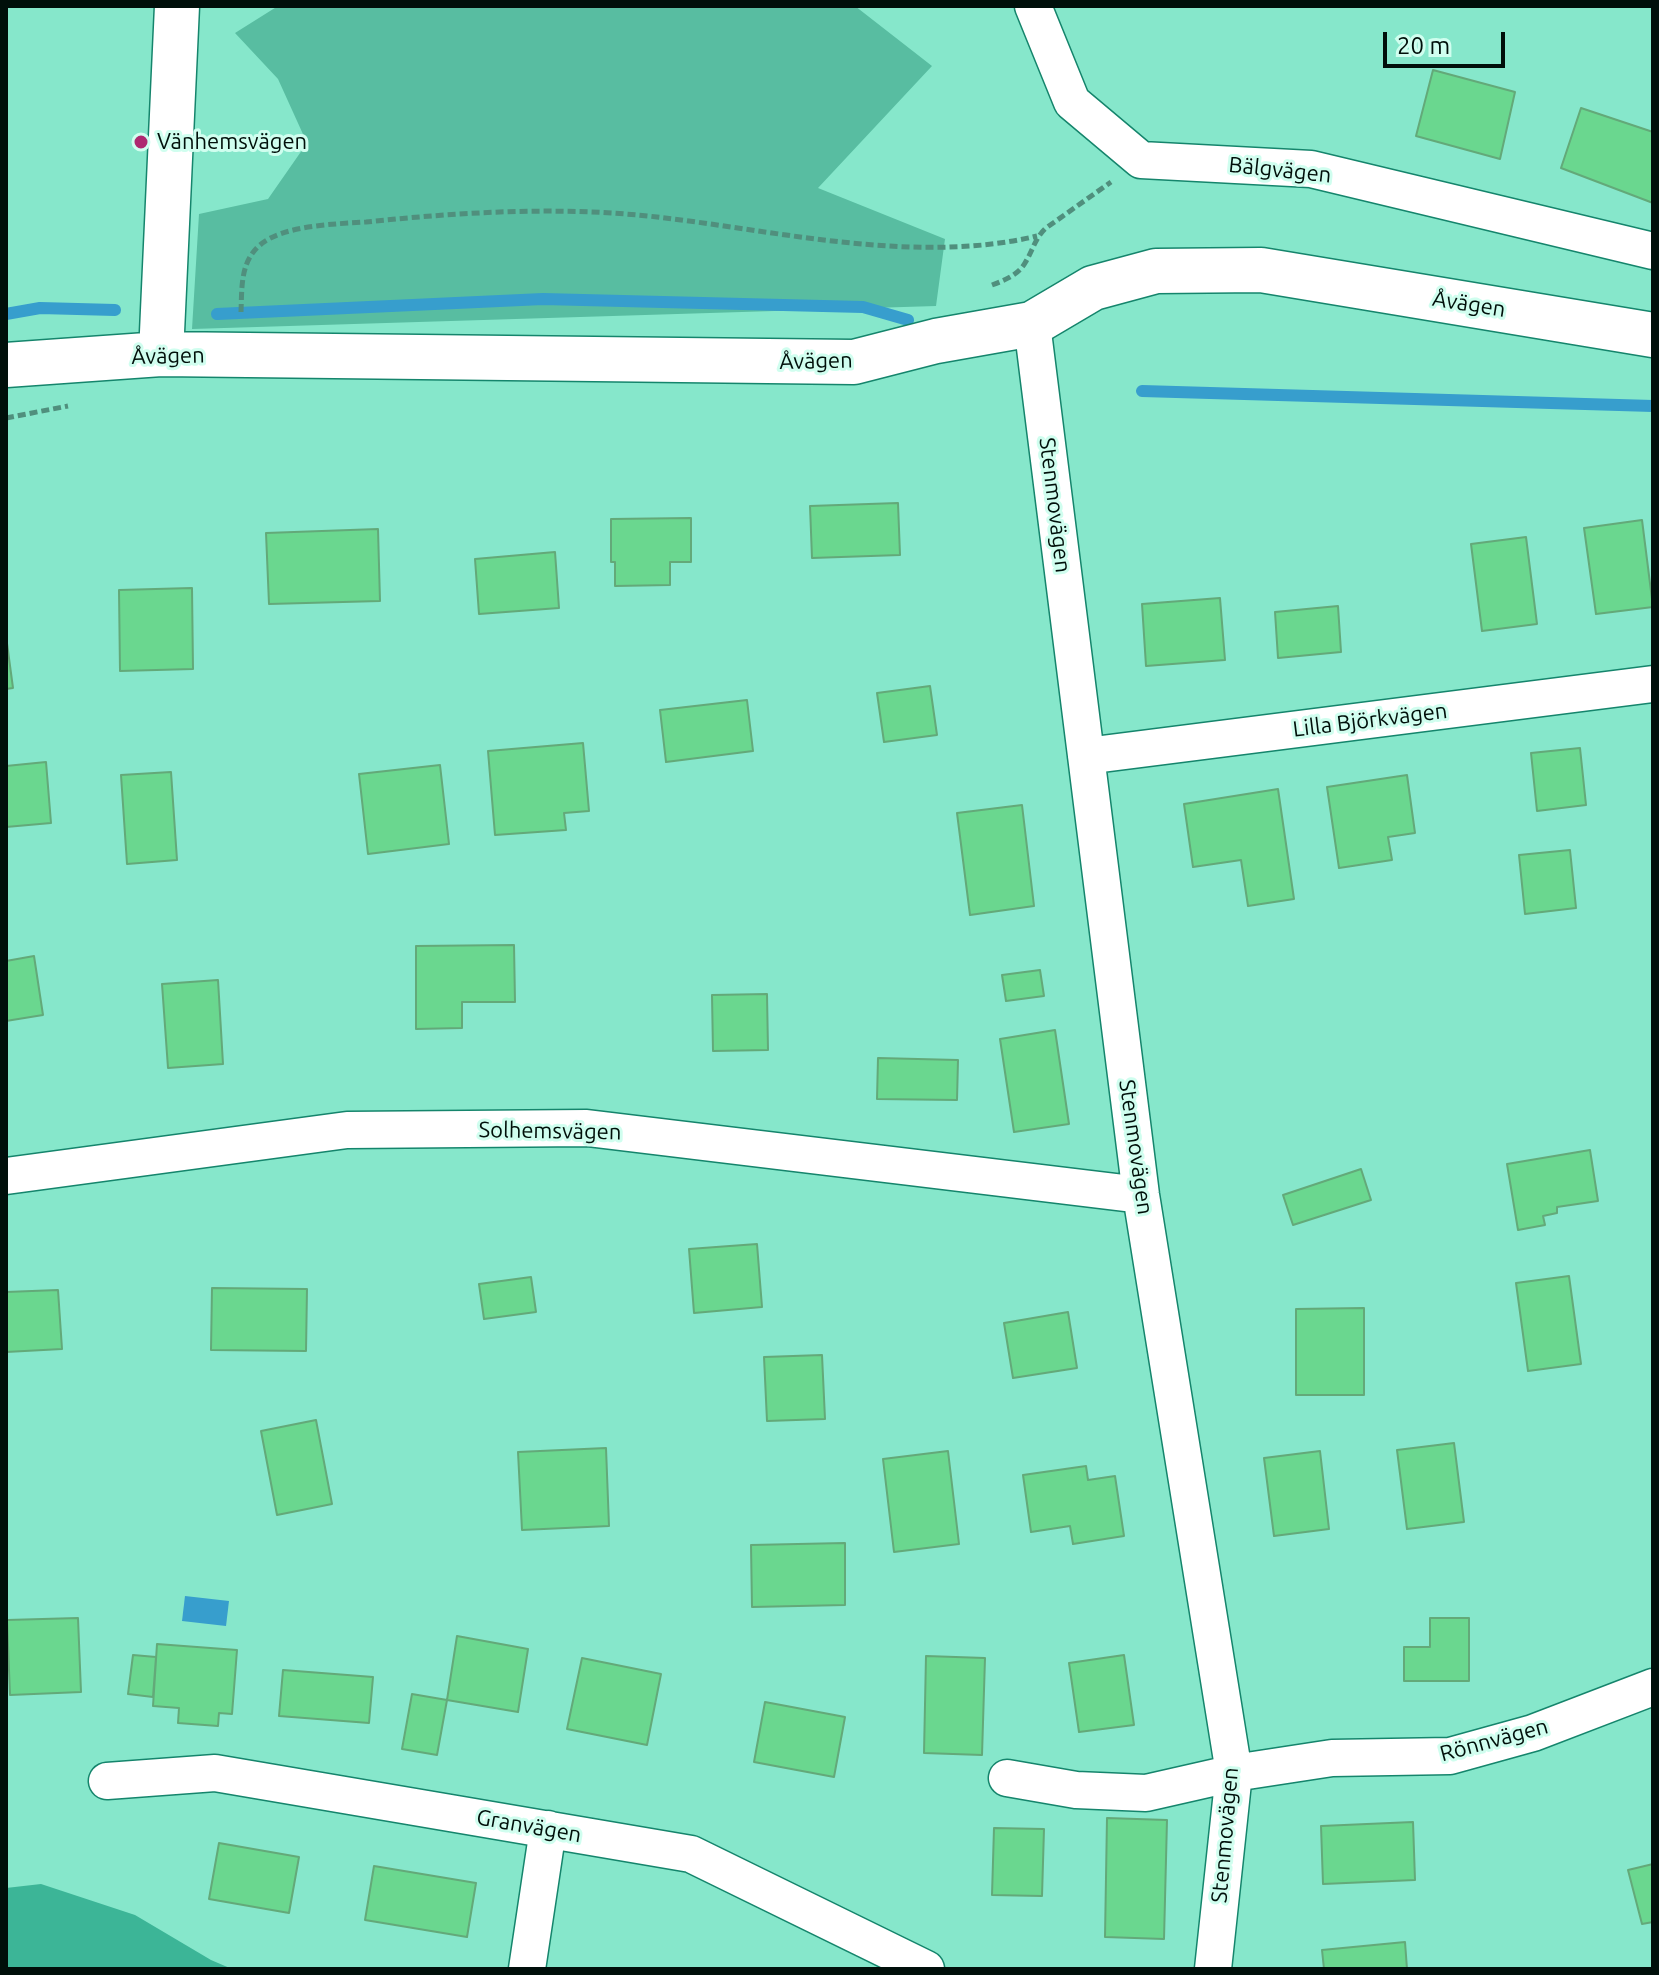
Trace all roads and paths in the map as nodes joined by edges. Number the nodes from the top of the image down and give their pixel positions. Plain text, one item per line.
1 (177, 6) edge
2 (1033, 6) edge
3 (1141, 160) junction
4 (1653, 251) edge
5 (242, 293) dead end
6 (1032, 324) junction
7 (1653, 335) edge
8 (161, 354) junction
9 (6, 365) edge
10 (1653, 684) edge
11 (1086, 756) junction
12 (6, 1176) edge
13 (1141, 1195) junction
14 (1653, 1687) edge
15 (1234, 1773) junction
16 (1007, 1778) dead end
17 (107, 1781) dead end
18 (548, 1829) junction
19 (527, 1969) edge
20 (926, 1969) edge
21 (1213, 1969) edge

1 - 8 street
2 - 3 street
3 - 4 street, Bälgvägen
3 - 5 path
6 - 7 street, Åvägen
6 - 8 street, Åvägen
6 - 11 street, Stenmovägen
8 - 9 street, Åvägen
10 - 11 street, Lilla Björkvägen
11 - 13 street, Stenmovägen
12 - 13 street, Solhemsvägen
13 - 15 street, Stenmovägen
14 - 15 street, Rönnvägen
15 - 16 street, Rönnvägen
15 - 21 street, Stenmovägen
17 - 18 street, Granvägen
18 - 19 street
18 - 20 street, Granvägen

